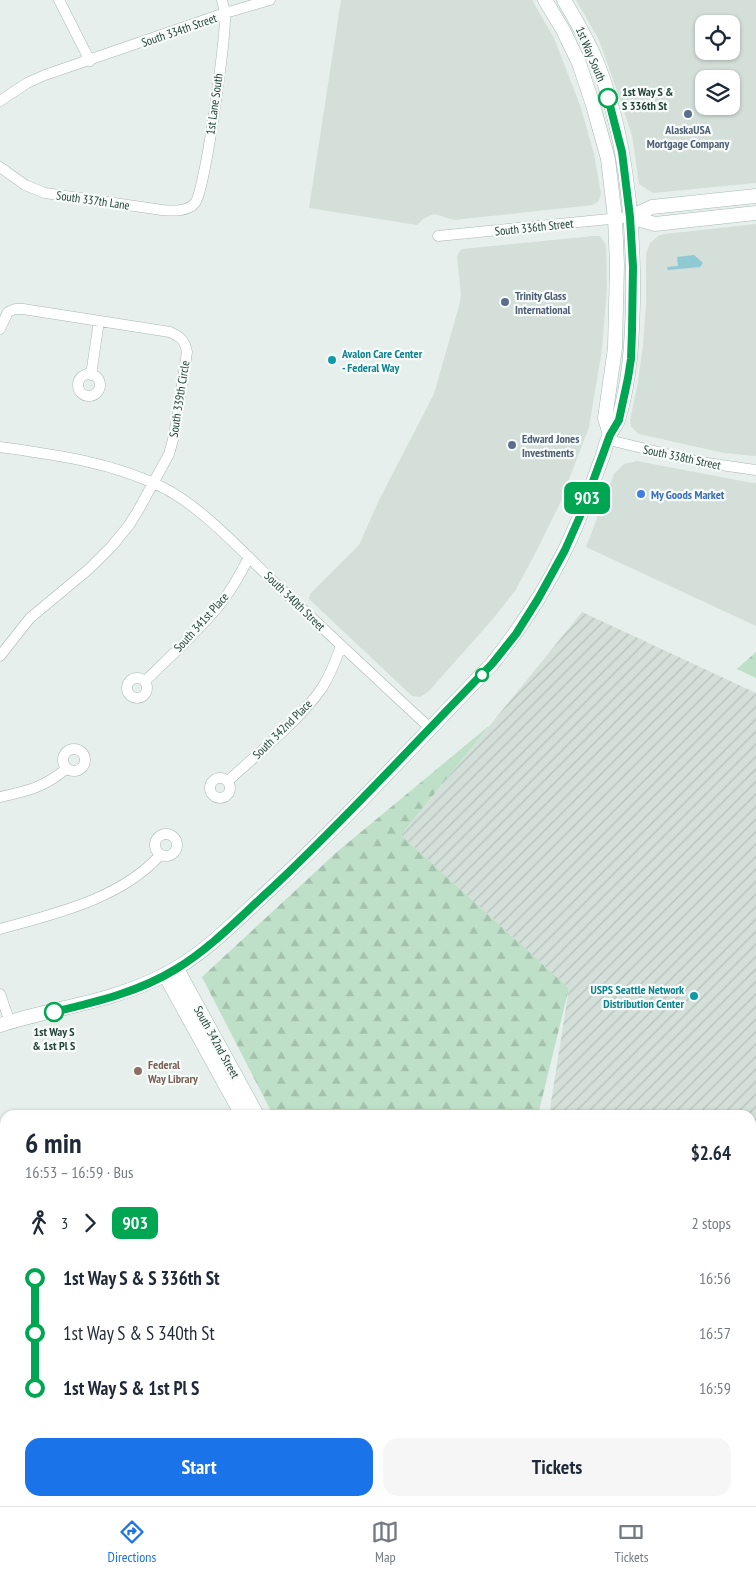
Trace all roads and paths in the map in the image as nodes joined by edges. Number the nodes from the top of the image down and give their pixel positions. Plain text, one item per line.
1 (59, 0) edge
2 (222, 0) edge
3 (270, 0) edge
4 (545, 0) edge
5 (564, 0) edge
6 (225, 13) junction
7 (90, 61) junction
8 (0, 101) edge
9 (0, 167) edge
10 (756, 196) edge
11 (193, 205) joint
12 (756, 213) edge
13 (630, 217) junction
14 (615, 218) junction
15 (438, 236) dead end
16 (99, 321) junction
17 (0, 329) edge
18 (91, 375) dead end
19 (609, 437) junction
20 (0, 447) edge
21 (756, 470) edge
22 (153, 483) junction
23 (248, 557) junction
24 (341, 646) junction
25 (0, 656) edge
26 (145, 681) dead end
27 (430, 728) junction
28 (67, 768) dead end
29 (228, 781) dead end
30 (0, 797) edge
31 (160, 855) dead end
32 (0, 929) edge
33 (171, 972) junction
34 (0, 994) edge
35 (5, 1024) edge
36 (240, 1110) edge
37 (254, 1110) edge

1 - 7 street
2 - 6 street, 1st Lane South
3 - 6 street, South 334th Street
4 - 14 main road, 1st Way South
5 - 13 main road, 1st Way South
6 - 7 street, South 334th Street
6 - 11 street, 1st Lane South
7 - 8 street, South 334th Street
9 - 11 street, South 337th Lane
10 - 13 main road, South 336th Street
12 - 13 main road, South 336th Street
13 - 14 street, South 336th Street
13 - 19 main road, 1st Way South
14 - 15 street, South 336th Street
14 - 19 main road, 1st Way South
16 - 17 street, South 339th Circle
16 - 18 street
16 - 22 street, South 339th Circle
19 - 21 street, South 338th Street
19 - 27 main road, 1st Way South
20 - 22 street, South 340th Street
22 - 23 street, South 340th Street
22 - 25 street
23 - 24 street, South 340th Street
23 - 26 street, South 341st Place
24 - 27 street, South 340th Street
24 - 29 street, South 342nd Place
27 - 33 main road, 1st Way South
28 - 30 street
31 - 32 street
33 - 35 main road, 1st Way South
33 - 36 main road, South 342nd Street
33 - 37 main road, South 342nd Street
34 - 35 street

